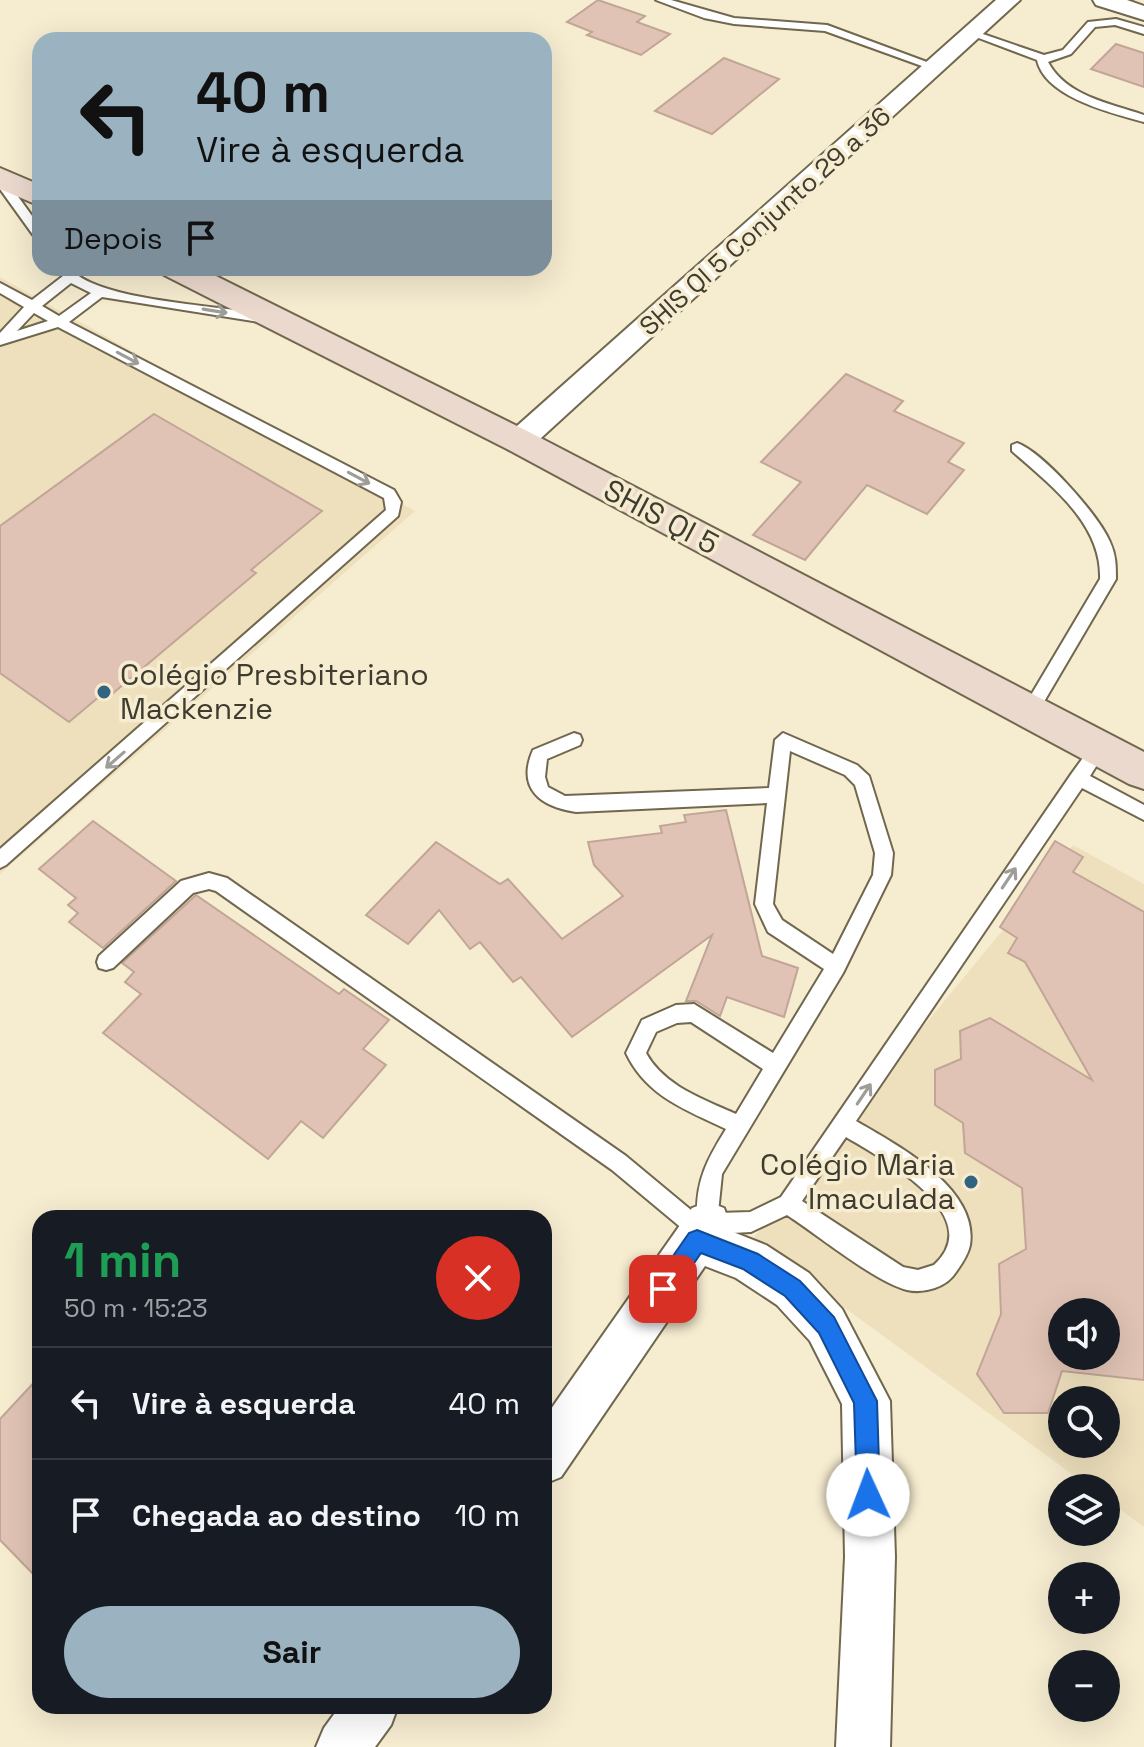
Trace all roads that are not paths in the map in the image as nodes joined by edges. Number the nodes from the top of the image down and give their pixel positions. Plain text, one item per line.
1 (661, 0) edge
2 (1009, 0) edge
3 (1104, 0) edge
4 (1144, 13) edge
5 (1144, 31) edge
6 (973, 34) junction
7 (1044, 59) junction
8 (937, 68) junction
9 (1144, 119) edge
10 (0, 178) edge
11 (32, 193) edge
12 (32, 224) edge
13 (62, 276) edge
14 (72, 276) edge
15 (191, 276) edge
16 (0, 287) edge
17 (100, 293) junction
18 (33, 306) junction
19 (276, 320) junction
20 (59, 322) junction
21 (0, 341) edge
22 (519, 441) junction
23 (1017, 448) dead end
24 (1029, 712) junction
25 (574, 740) dead end
26 (1099, 749) junction
27 (1144, 772) edge
28 (1078, 778) junction
29 (776, 795) junction
30 (1144, 813) edge
31 (0, 860) edge
32 (106, 962) dead end
33 (836, 967) junction
34 (777, 1067) junction
35 (843, 1124) junction
36 (740, 1126) junction
37 (788, 1204) junction
38 (703, 1233) junction
39 (552, 1449) edge
40 (366, 1714) edge
41 (343, 1747) edge
42 (863, 1747) edge

1 - 8 lane
2 - 6 street, SHIS QI 5 Conjunto 29 a 36
3 - 4 street
5 - 7 lane
6 - 7 lane
6 - 8 street, SHIS QI 5 Conjunto 29 a 36
7 - 9 lane
8 - 22 street, SHIS QI 5 Conjunto 29 a 36
10 - 11 street
10 - 12 lane
13 - 18 lane
14 - 17 lane
15 - 19 street, SHIS QI 5
16 - 18 lane
17 -> 19 lane
17 - 20 lane
18 - 20 lane
18 - 21 lane
19 - 22 street, SHIS QI 5
20 - 21 lane
20 -> 31 lane
22 - 24 street, SHIS QI 5
23 - 24 lane
24 - 26 street, SHIS QI 5
25 - 29 lane
26 - 27 street, SHIS QI 5
26 - 28 lane
28 - 30 lane
35 -> 28 lane
29 - 33 lane
29 - 33 lane
32 - 38 lane
33 - 34 lane
34 - 36 lane
34 - 36 lane
35 - 37 lane
35 - 37 lane
36 - 38 lane
37 - 38 lane
38 - 39 street
38 - 42 street
40 - 41 street

